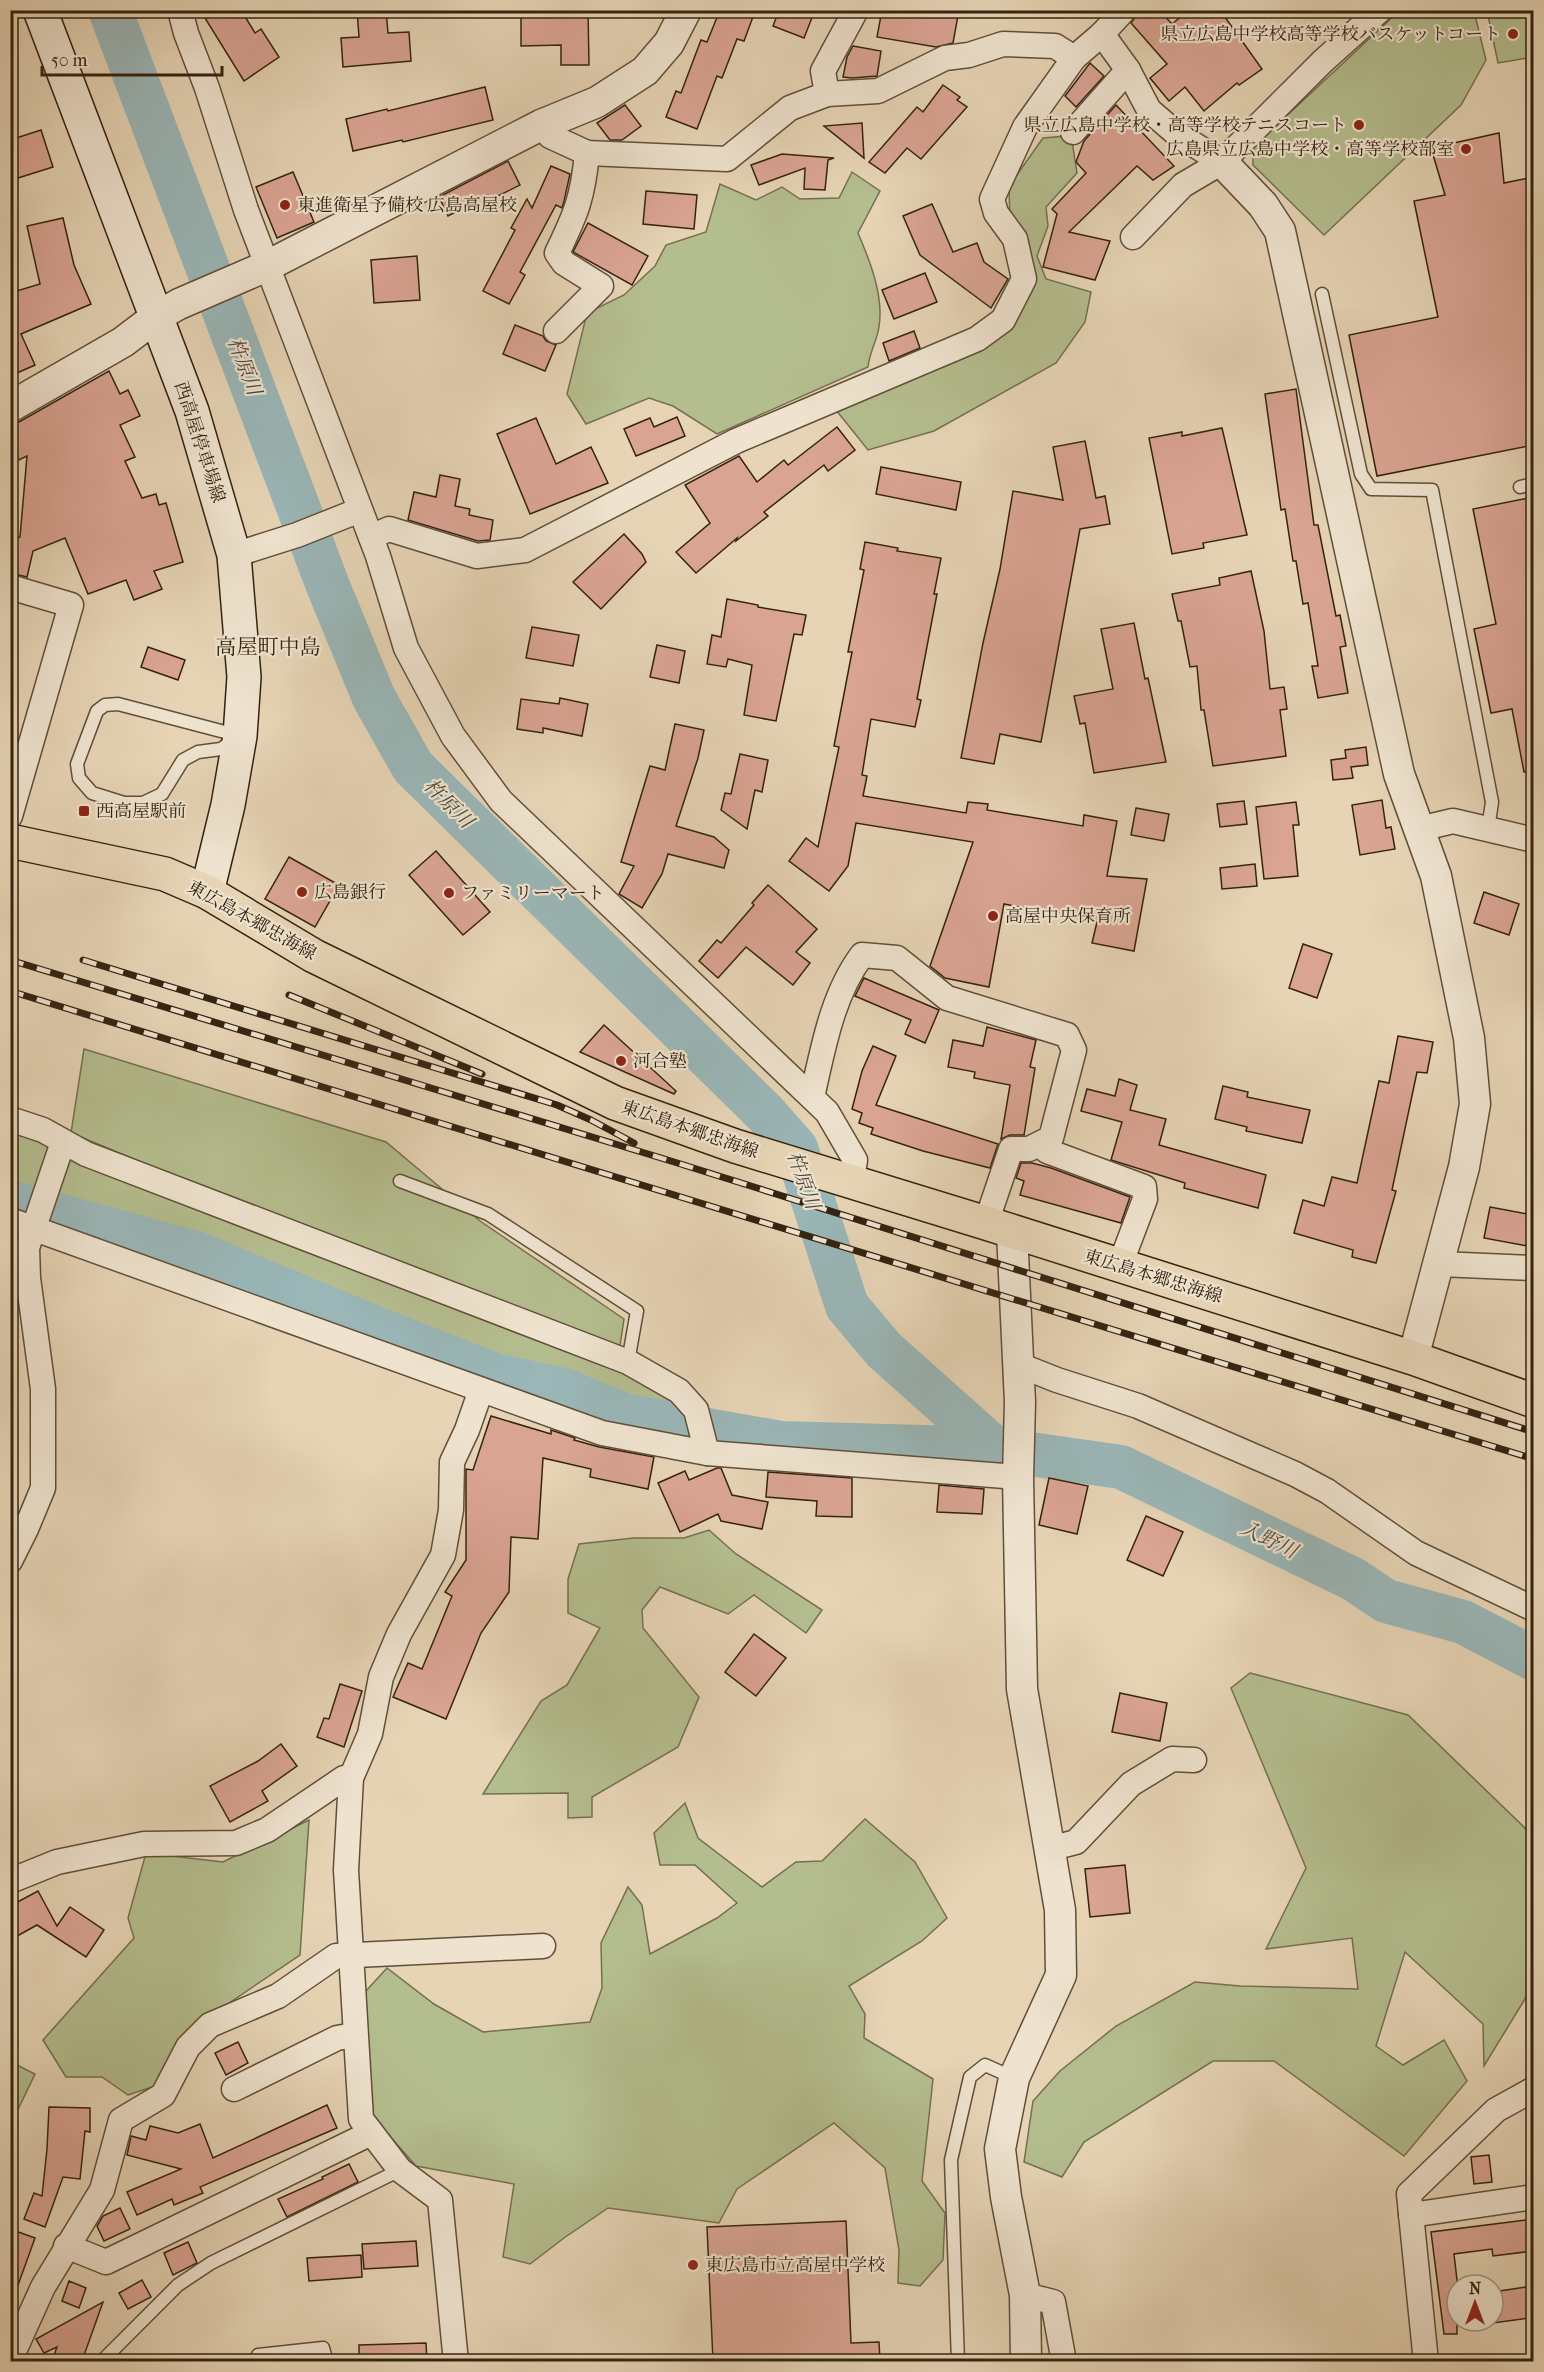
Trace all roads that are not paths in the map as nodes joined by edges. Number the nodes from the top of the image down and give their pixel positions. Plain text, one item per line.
1 (40, 10) edge
2 (180, 10) edge
3 (686, 10) edge
4 (856, 10) edge
5 (1124, 10) edge
6 (1380, 10) edge
7 (1102, 34) junction
8 (1074, 58) junction
9 (1128, 70) junction
10 (827, 94) junction
11 (541, 125) junction
12 (1072, 132) dead end
13 (587, 153) junction
14 (1222, 162) junction
15 (1133, 237) dead end
16 (261, 268) junction
17 (1322, 294) dead end
18 (156, 317) junction
19 (556, 331) dead end
20 (10, 406) edge
21 (1533, 484) edge
22 (1520, 487) dead end
23 (353, 512) junction
24 (371, 537) junction
25 (234, 555) junction
26 (10, 587) edge
27 (240, 736) junction
28 (10, 816) edge
29 (1419, 830) junction
30 (1488, 830) junction
31 (10, 840) edge
32 (1533, 840) edge
33 (207, 892) junction
34 (812, 1097) junction
35 (10, 1119) edge
36 (1040, 1144) junction
37 (60, 1151) junction
38 (400, 1182) dead end
39 (852, 1182) junction
40 (27, 1222) edge
41 (999, 1227) junction
42 (1440, 1264) junction
43 (1120, 1265) junction
44 (1533, 1268) edge
45 (1413, 1358) junction
46 (628, 1362) junction
47 (1019, 1365) junction
48 (481, 1390) junction
49 (1533, 1401) edge
50 (706, 1449) junction
51 (1018, 1477) junction
52 (10, 1561) edge
53 (1533, 1609) edge
54 (1194, 1760) dead end
55 (351, 1778) junction
56 (1049, 1849) junction
57 (10, 1881) edge
58 (543, 1946) dead end
59 (350, 1955) junction
60 (354, 2035) junction
61 (1014, 2078) junction
62 (234, 2089) dead end
63 (1533, 2089) edge
64 (371, 2133) junction
65 (400, 2170) junction
66 (1533, 2197) edge
67 (1411, 2215) junction
68 (66, 2246) junction
69 (1025, 2295) junction
70 (10, 2360) edge
71 (101, 2361) edge
72 (258, 2361) edge
73 (327, 2361) edge
74 (456, 2361) edge
75 (958, 2361) edge
76 (1026, 2361) edge
77 (1064, 2361) edge
78 (1426, 2361) edge

1 - 18 main road, 西高屋停車場線
2 - 16 street
3 - 11 street
4 - 10 street
5 - 7 street
6 - 14 street
7 - 8 street
7 - 9 street
8 - 10 street
8 - 24 street
9 - 12 street
9 - 14 street
10 - 13 street
11 - 13 street
11 - 16 street
13 - 19 street
14 - 15 street
14 - 29 street
16 - 18 street
16 - 23 street
17 - 30 lane
18 - 20 street
18 - 25 main road, 西高屋停車場線
21 - 22 lane
23 - 24 street
23 - 25 street
24 - 34 street
25 - 27 main road, 西高屋停車場線
26 - 28 street
27 - 27 lane
27 - 33 main road, 西高屋停車場線
29 - 30 street
29 - 42 street
30 - 32 street
31 - 33 main road, 東広島本郷忠海線
33 - 39 main road, 東広島本郷忠海線
34 - 36 street
34 - 39 street
35 - 37 street
36 - 41 street
36 - 43 street
37 - 40 street
37 - 46 street
38 - 46 lane
39 - 41 main road, 東広島本郷忠海線
40 - 48 street
40 - 52 street
41 - 43 main road, 東広島本郷忠海線
41 - 47 street
42 - 44 street
42 - 45 street
43 - 45 main road, 東広島本郷忠海線
45 - 49 main road, 東広島本郷忠海線
46 - 50 street
47 - 51 street
47 - 53 street
48 - 50 street
48 - 55 street
50 - 51 street
51 - 56 street
54 - 56 street
55 - 57 street
55 - 59 street
56 - 61 street
58 - 59 street
59 - 60 street
59 - 68 street
60 - 62 street
60 - 64 street
61 - 69 street
61 - 75 lane
63 - 67 street
64 - 65 street
64 - 68 street
65 - 71 lane
65 - 74 street
66 - 67 street
67 - 78 street
68 - 70 street
69 - 76 street
69 - 77 street
72 - 73 lane

